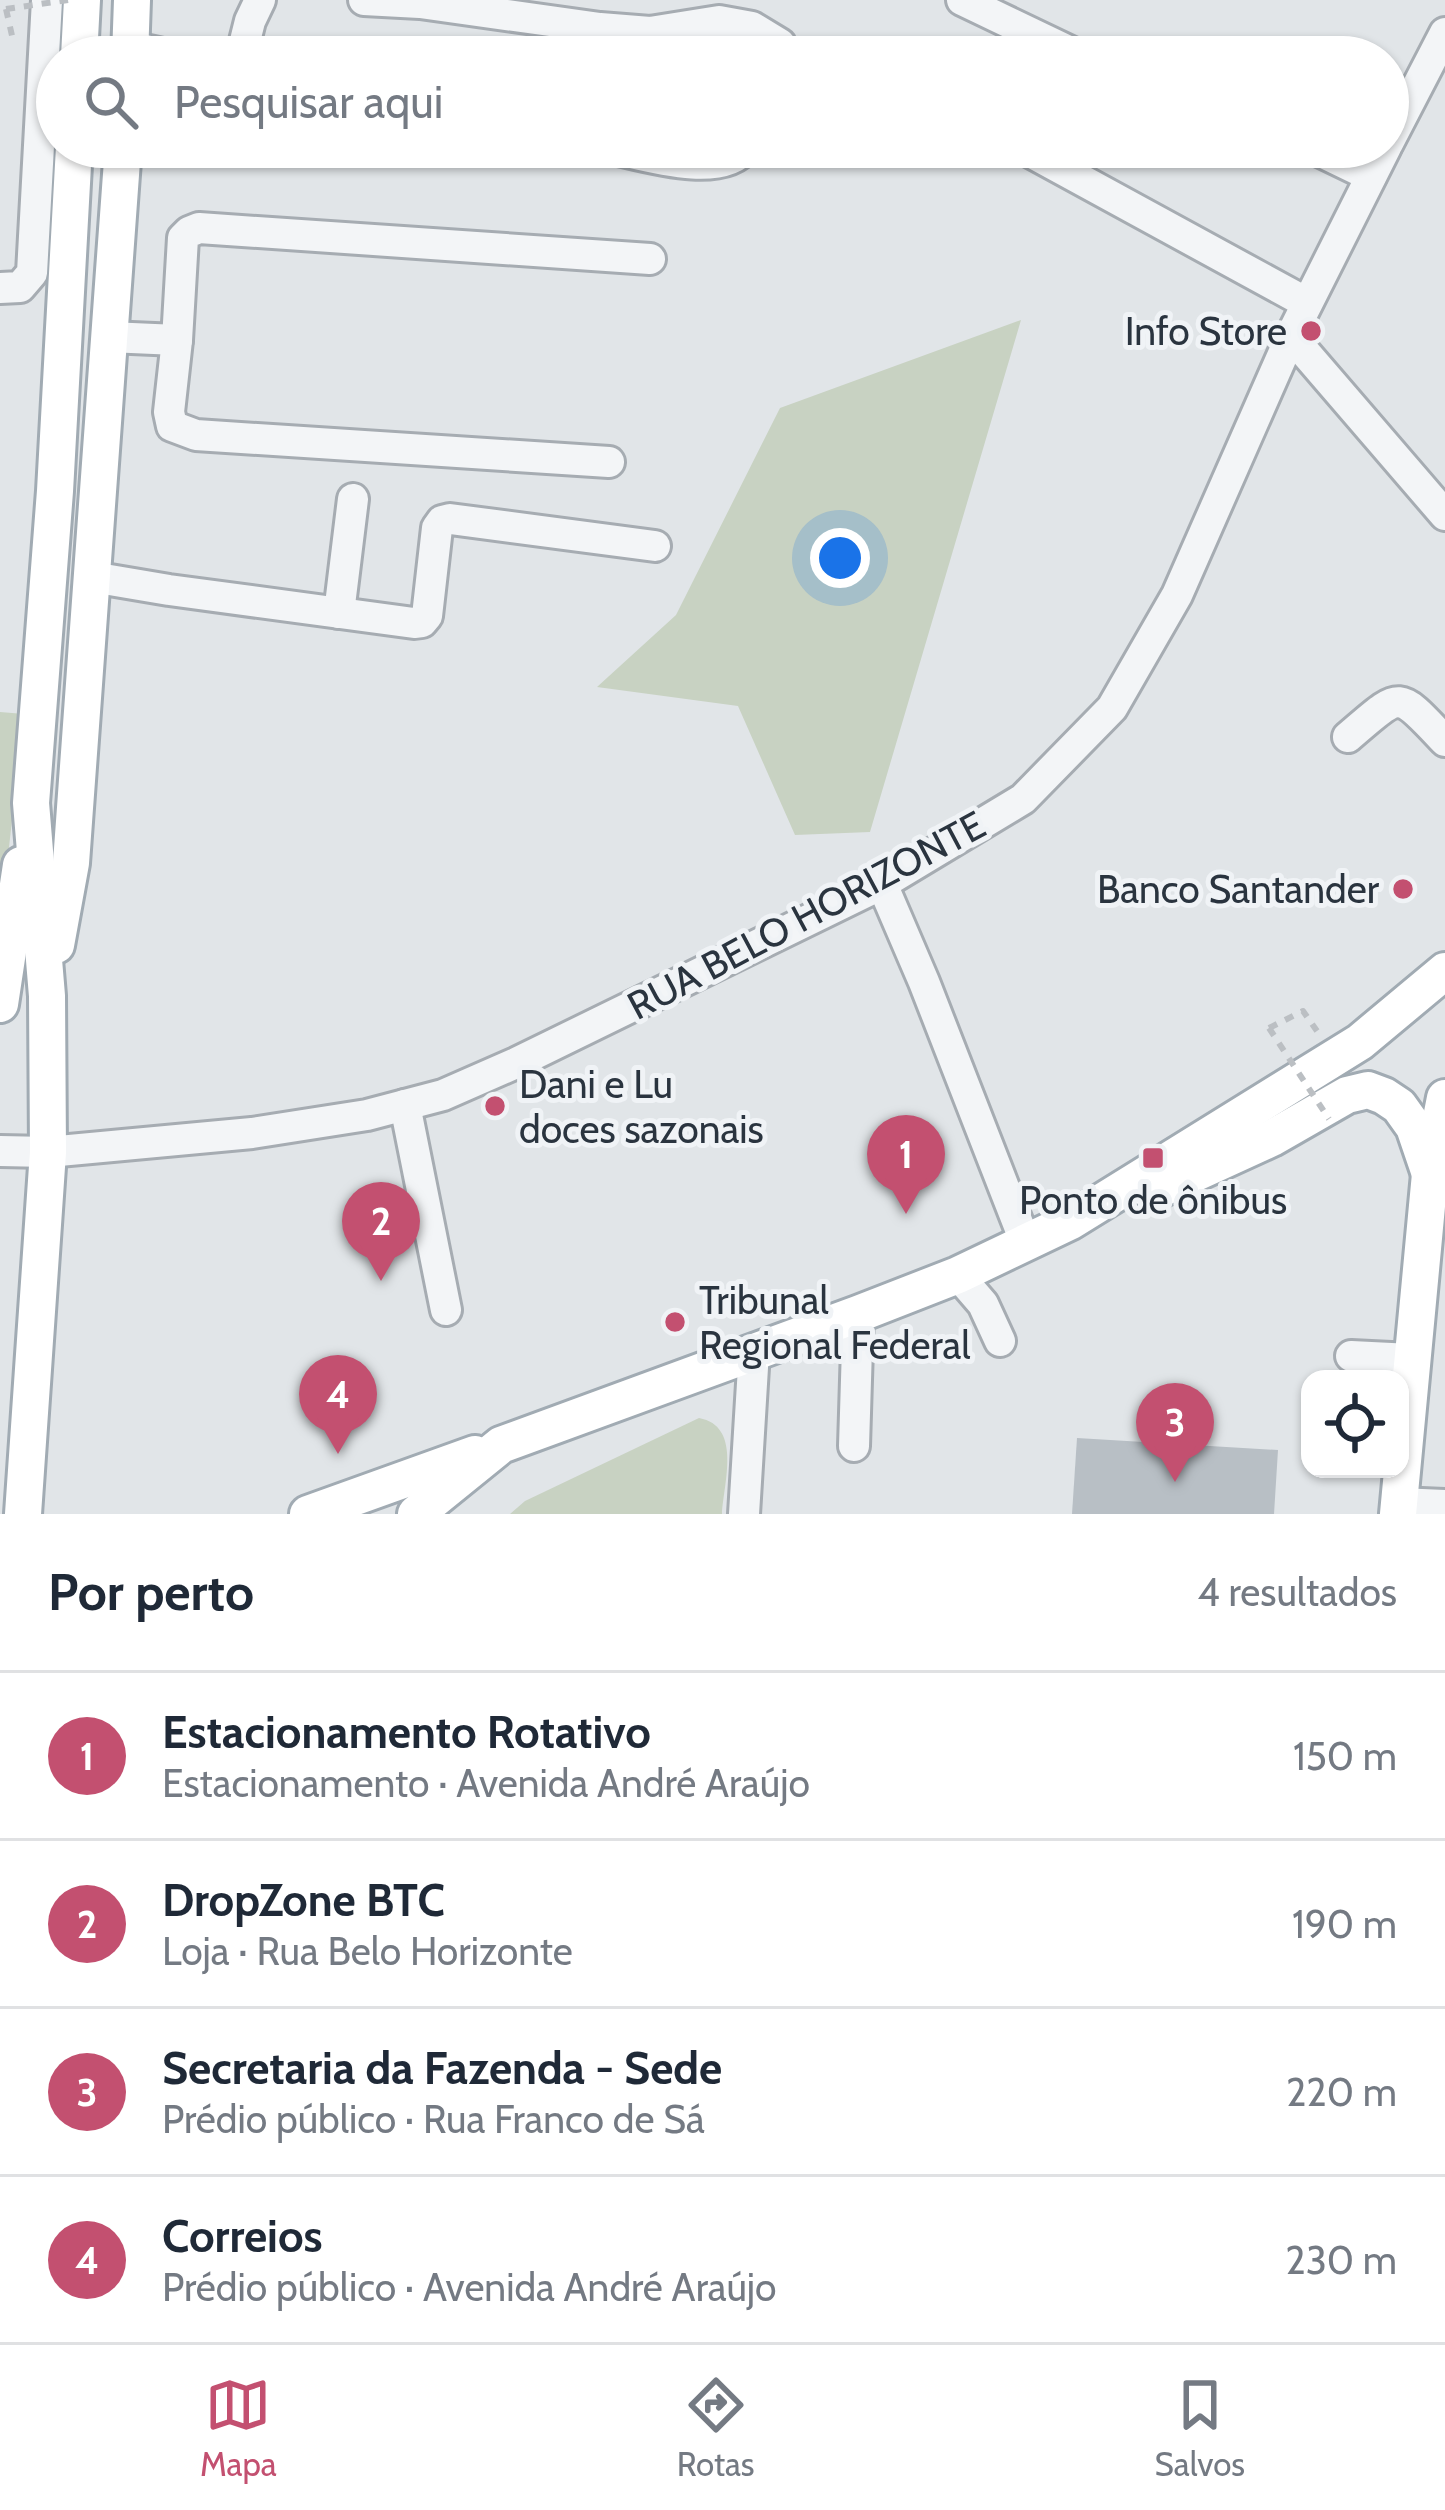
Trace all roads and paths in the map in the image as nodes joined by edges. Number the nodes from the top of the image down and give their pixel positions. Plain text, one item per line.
1 (47, 0) edge
2 (68, 0) edge
3 (82, 0) edge
4 (132, 0) edge
5 (260, 0) edge
6 (364, 0) edge
7 (962, 0) edge
8 (6, 9) dead end
9 (1445, 33) edge
10 (45, 36) edge
11 (80, 36) edge
12 (131, 36) edge
13 (246, 36) edge
14 (767, 36) edge
15 (1037, 36) edge
16 (1409, 103) edge
17 (38, 168) edge
18 (73, 168) edge
19 (121, 168) edge
20 (1060, 168) edge
21 (1354, 168) edge
22 (1375, 168) edge
23 (1371, 176) junction
24 (650, 259) dead end
25 (0, 288) edge
26 (1307, 303) junction
27 (1291, 336) junction
28 (109, 337) junction
29 (177, 340) junction
30 (609, 462) dead end
31 (353, 499) dead end
32 (1445, 515) edge
33 (655, 546) dead end
34 (92, 577) junction
35 (339, 613) junction
36 (1348, 737) dead end
37 (1445, 741) edge
38 (31, 803) junction
39 (11, 857) edge
40 (881, 884) junction
41 (1445, 970) edge
42 (46, 996) junction
43 (0, 1004) edge
44 (1303, 1011) dead end
45 (1445, 1099) edge
46 (406, 1105) junction
47 (1329, 1119) dead end
48 (0, 1150) edge
49 (48, 1152) junction
50 (1430, 1174) junction
51 (1071, 1221) junction
52 (1026, 1244) junction
53 (958, 1275) junction
54 (446, 1310) dead end
55 (851, 1317) junction
56 (1000, 1341) dead end
57 (754, 1351) junction
58 (1412, 1360) junction
59 (1357, 1368) edge
60 (1409, 1381) edge
61 (501, 1445) junction
62 (850, 1446) dead end
63 (1400, 1478) edge
64 (1445, 1504) edge
65 (1398, 1509) edge
66 (23, 1514) edge
67 (308, 1514) edge
68 (416, 1514) edge
69 (744, 1514) edge

1 - 10 street
2 - 8 path, bridge
3 - 11 main road
4 - 12 main road
5 - 13 street
6 - 14 street
7 - 15 street
9 - 16 street, RUA BELO HORIZONTE
17 - 25 street
18 - 38 main road
19 - 28 main road
20 - 26 street
21 - 23 street
22 - 23 street, RUA BELO HORIZONTE
23 - 26 street, RUA BELO HORIZONTE
24 - 29 street
26 - 27 street, RUA BELO HORIZONTE
27 - 32 street
27 - 40 street, RUA BELO HORIZONTE
28 - 29 street
28 - 34 main road
29 - 30 street
31 - 35 street
33 - 35 street
34 - 35 street
34 - 42 main road
36 - 37 street
38 - 39 main road
38 - 42 main road
39 - 43 main road
40 - 46 street, RUA BELO HORIZONTE
40 - 52 street
41 - 51 main road
42 - 49 main road
44 - 47 path, bridge
45 - 50 main road
46 - 49 street, RUA BELO HORIZONTE
46 - 54 street
48 - 49 street, RUA BELO HORIZONTE
49 - 66 main road
50 - 51 main road
50 - 58 main road
51 - 52 main road
52 - 53 main road
53 - 55 main road
53 - 56 street
55 - 57 main road
55 - 62 street
57 - 61 main road
57 - 69 street
58 - 59 street
58 - 60 main road
61 - 67 main road
61 - 68 main road
63 - 65 main road
64 - 65 street

